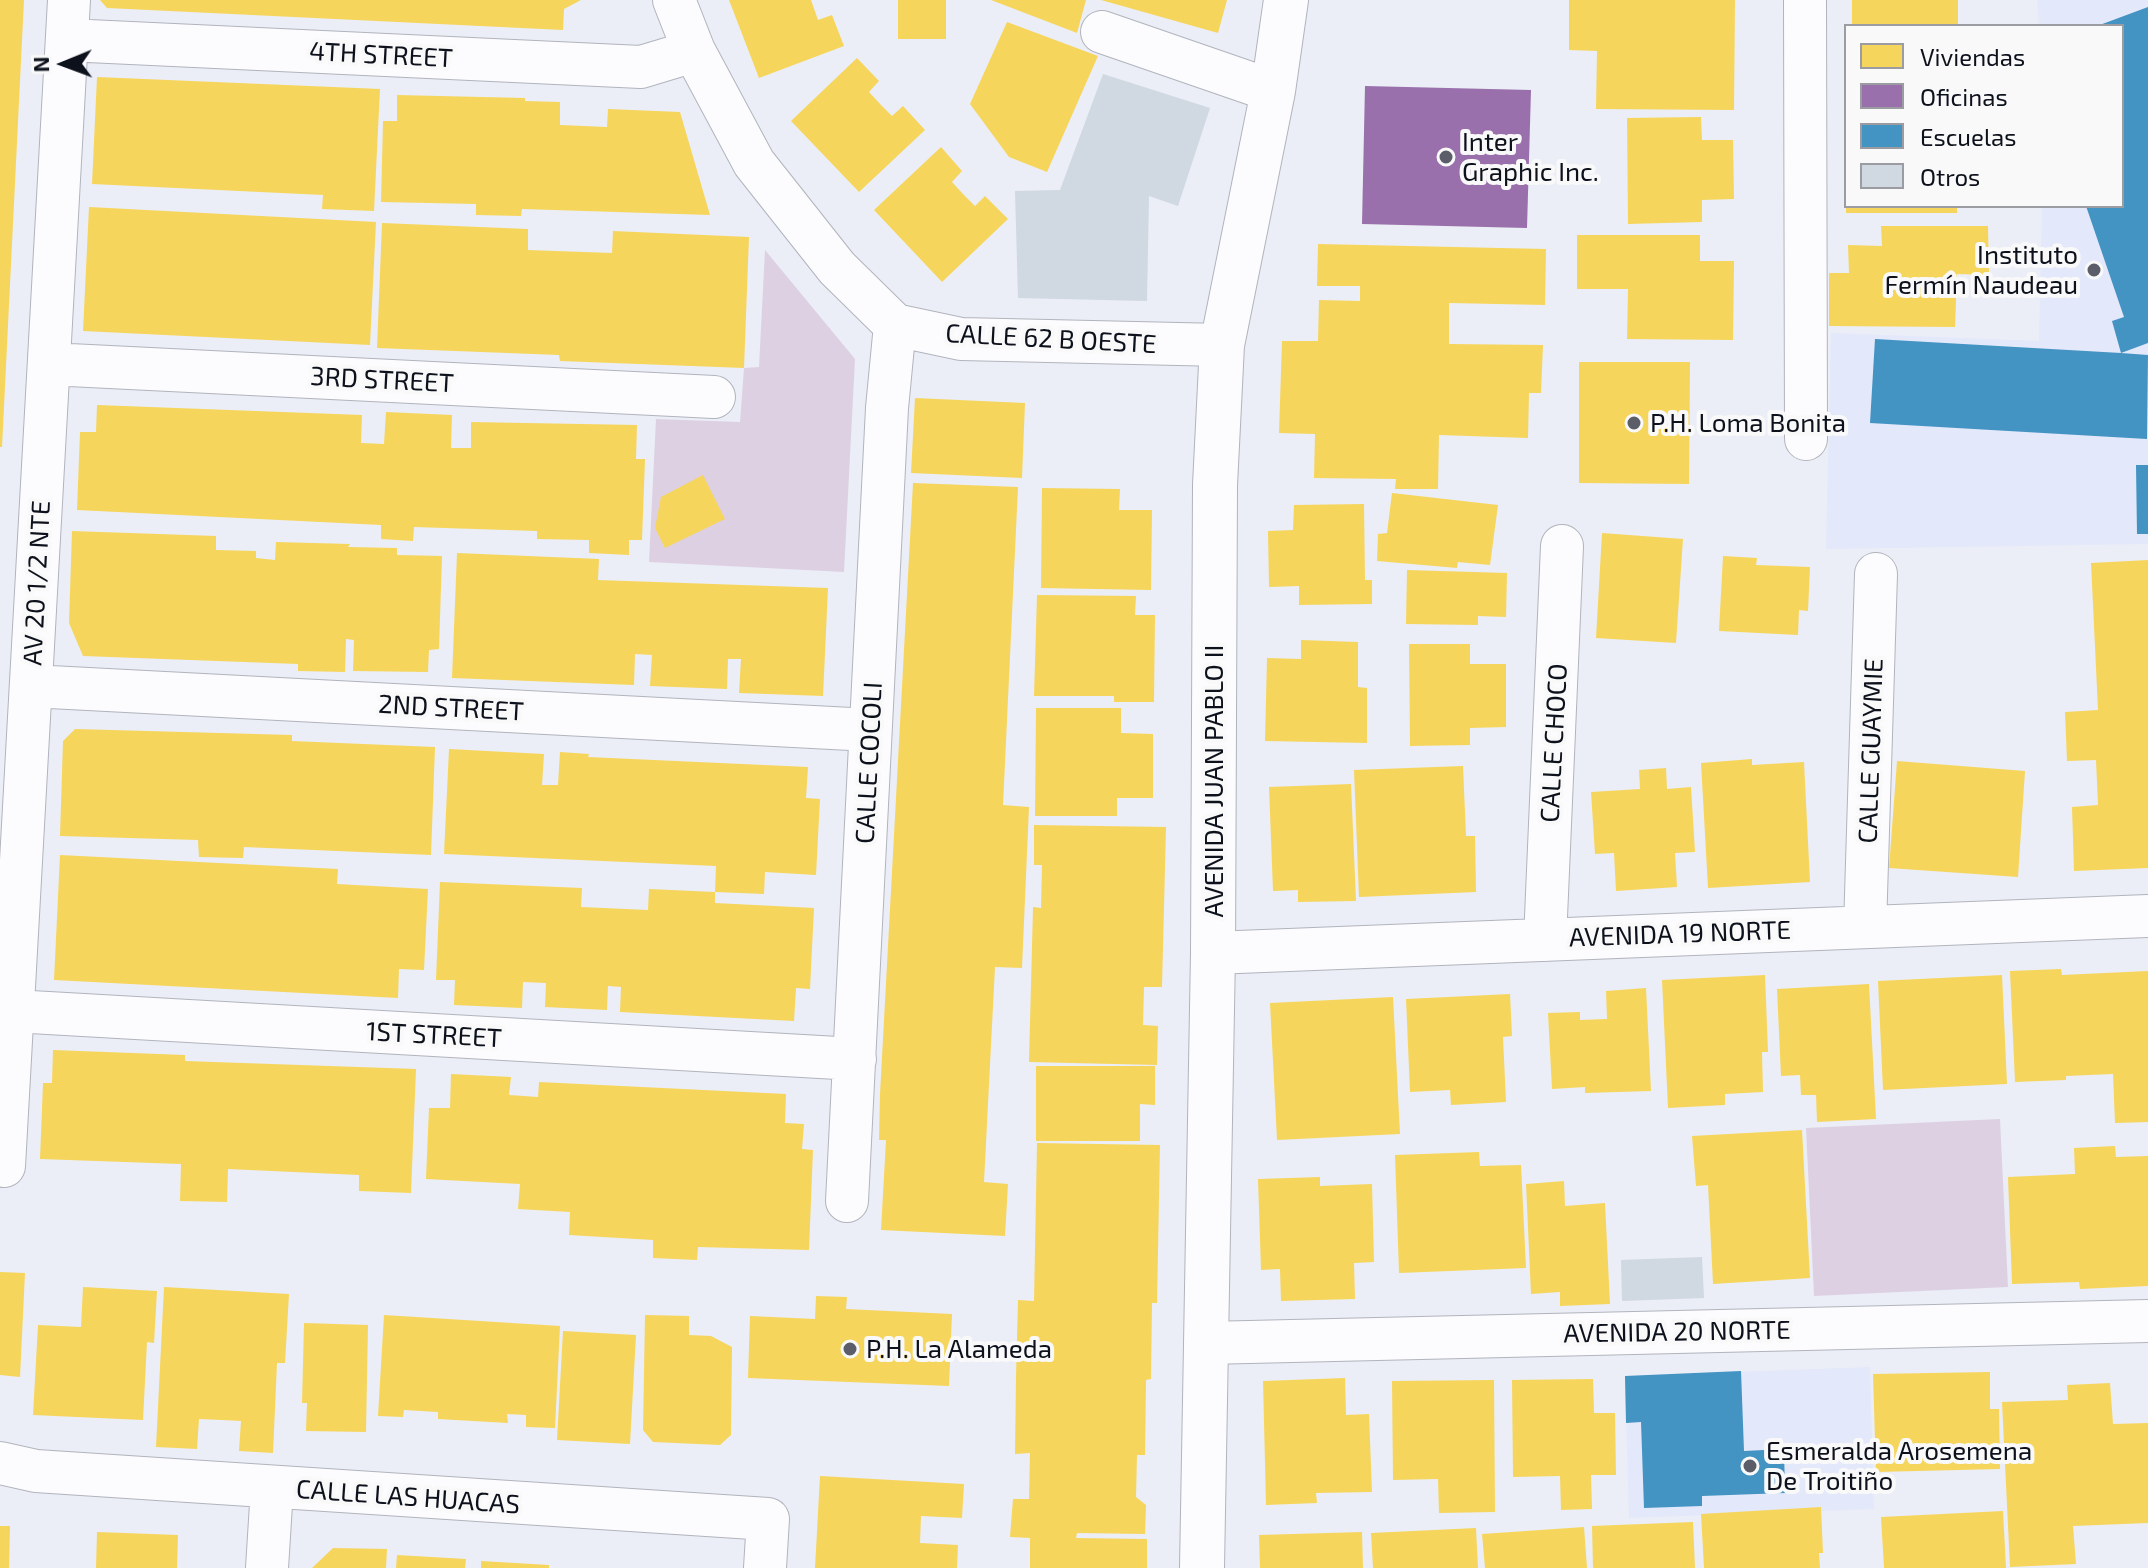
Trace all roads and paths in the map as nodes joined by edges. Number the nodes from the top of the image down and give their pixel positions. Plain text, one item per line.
1 (674, 0) edge
2 (1286, 0) edge
3 (1805, 0) edge
4 (68, 20) edge
5 (1102, 32) dead end
6 (694, 51) junction
7 (1273, 91) junction
8 (895, 325) junction
9 (1222, 345) junction
10 (49, 364) junction
11 (714, 397) dead end
12 (1806, 439) dead end
13 (1562, 546) dead end
14 (1876, 574) dead end
15 (31, 686) junction
16 (870, 730) junction
17 (2148, 916) edge
18 (1865, 927) junction
19 (1545, 940) junction
20 (1213, 953) junction
21 (13, 1011) junction
22 (855, 1059) junction
23 (4, 1166) dead end
24 (847, 1201) dead end
25 (2148, 1321) edge
26 (1206, 1343) junction
27 (0, 1463) edge
28 (272, 1488) junction
29 (267, 1568) edge
30 (765, 1568) edge
31 (1202, 1568) edge

1 - 6 street
2 - 7 main road, AVENIDA JUAN PABLO II
3 - 12 street
4 - 6 street, 4TH STREET
4 - 10 street, AV 20 1/2 NTE
5 - 7 street
6 - 8 street
7 - 9 main road, AVENIDA JUAN PABLO II
8 - 9 street, CALLE 62 B OESTE
8 - 16 street, CALLE COCOLI
9 - 20 main road, AVENIDA JUAN PABLO II
10 - 11 street, 3RD STREET
10 - 15 street, AV 20 1/2 NTE
13 - 19 street, CALLE CHOCO
14 - 18 street, CALLE GUAYMIE
15 - 16 street, 2ND STREET
15 - 21 street, AV 20 1/2 NTE
16 - 22 street, CALLE COCOLI
17 - 18 street, AVENIDA 19 NORTE
18 - 19 street, AVENIDA 19 NORTE
19 - 20 street, AVENIDA 19 NORTE
20 - 26 main road, AVENIDA JUAN PABLO II
21 - 22 street, 1ST STREET
21 - 23 street, AV 20 1/2 NTE
22 - 24 street, CALLE COCOLI
25 - 26 street, AVENIDA 20 NORTE
26 - 31 main road, AVENIDA JUAN PABLO II
27 - 28 street, CALLE LAS HUACAS
28 - 29 street
28 - 30 street, CALLE LAS HUACAS

